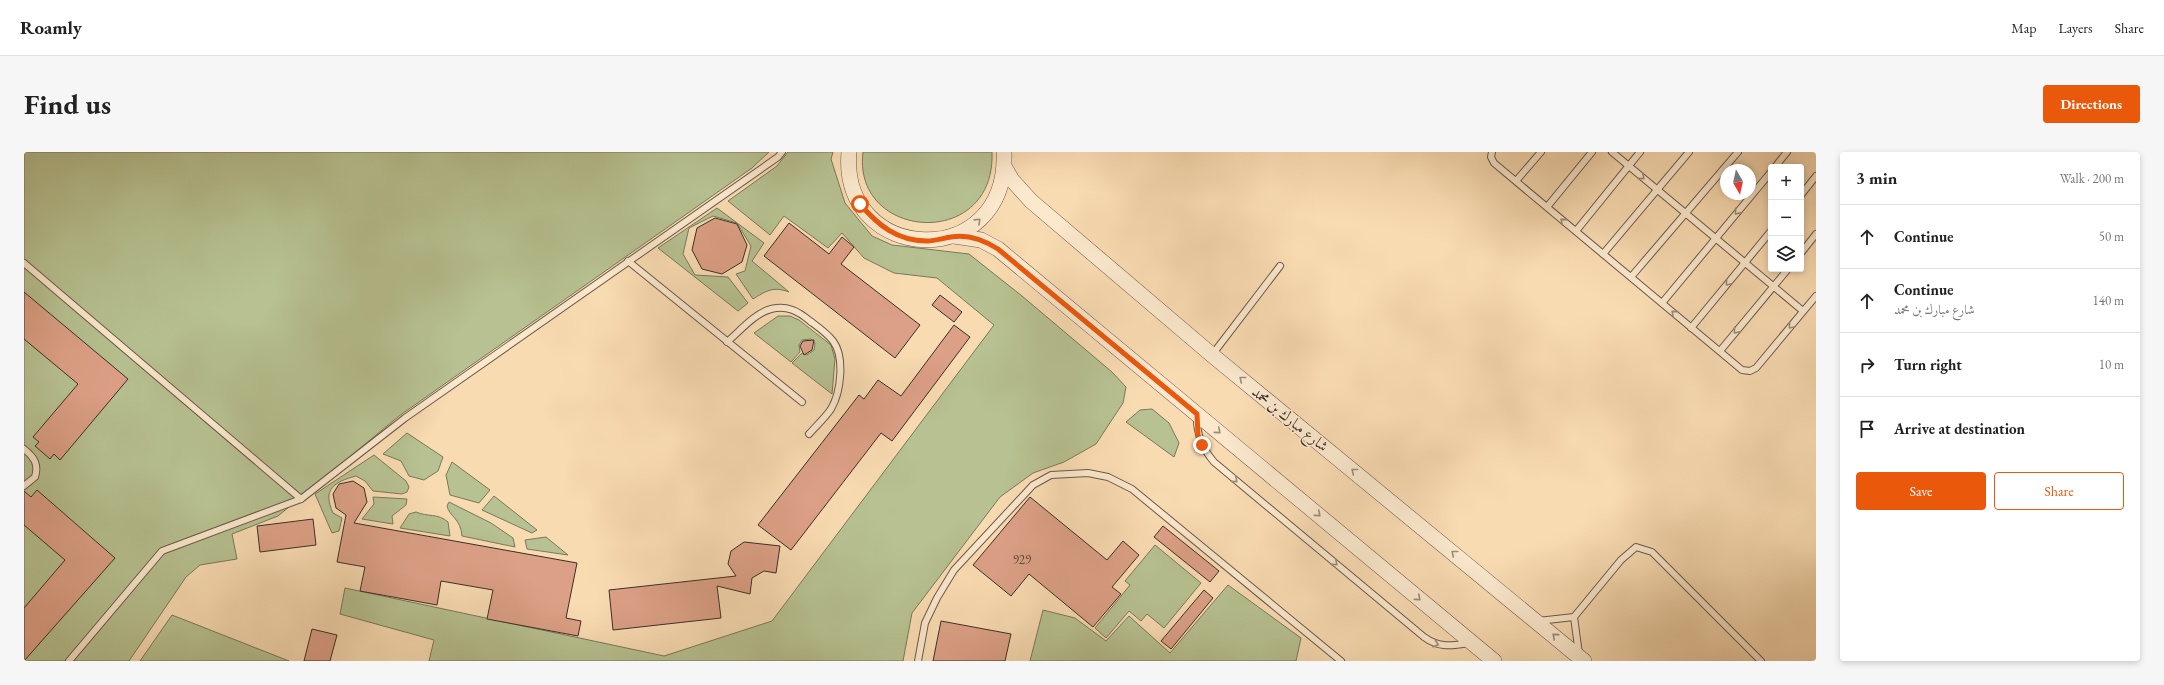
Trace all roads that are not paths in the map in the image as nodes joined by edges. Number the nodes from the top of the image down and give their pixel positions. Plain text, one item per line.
1 (782, 152) edge
2 (849, 152) edge
3 (1004, 152) edge
4 (1492, 152) edge
5 (1540, 152) edge
6 (1592, 152) edge
7 (1612, 152) edge
8 (1640, 152) edge
9 (1689, 152) edge
10 (1738, 152) edge
11 (1787, 152) edge
12 (1777, 164) edge
13 (1629, 166) junction
14 (1005, 168) junction
15 (1768, 176) edge
16 (1816, 176) edge
17 (1516, 181) junction
18 (1657, 190) junction
19 (1804, 190) edge
20 (1546, 207) junction
21 (1686, 213) junction
22 (1576, 231) junction
23 (1816, 234) edge
24 (1768, 235) edge
25 (954, 236) junction
26 (1716, 238) junction
27 (1804, 249) edge
28 (1603, 254) junction
29 (628, 261) junction
30 (1745, 262) junction
31 (24, 263) edge
32 (1280, 266) dead end
33 (1785, 272) edge
34 (1631, 277) junction
35 (1773, 286) junction
36 (1816, 296) edge
37 (1662, 303) junction
38 (1803, 311) junction
39 (1691, 328) junction
40 (727, 342) junction
41 (1720, 352) junction
42 (1212, 355) junction
43 (802, 402) dead end
44 (1197, 414) junction
45 (809, 434) dead end
46 (24, 450) edge
47 (24, 486) edge
48 (301, 498) junction
49 (1574, 617) junction
50 (1537, 621) junction
51 (1472, 642) junction
52 (1582, 659) edge
53 (68, 661) edge
54 (918, 661) edge
55 (1341, 661) edge
56 (1494, 661) edge
57 (1761, 661) edge

1 - 29 lane
2 - 25 street
3 - 14 street
4 - 17 lane
5 - 17 lane
6 - 20 lane
7 - 13 lane
8 - 13 lane
9 - 18 lane
10 - 21 lane
11 - 12 lane
13 -> 18 lane
13 - 22 lane
25 -> 14 street
14 - 42 street, شارع مبارك بن محمد
15 -> 26 lane
16 - 19 lane
17 - 20 lane
18 - 21 lane
18 - 28 lane
22 -> 20 lane
21 - 26 lane
21 - 34 lane
22 - 28 lane
23 - 27 lane
24 - 30 lane
25 - 44 street
26 - 30 lane
26 - 37 lane
28 - 34 lane
29 - 40 lane
29 - 48 lane
30 - 35 lane
30 -> 39 lane
31 - 48 lane
32 - 42 lane
33 - 35 lane
34 - 37 lane
35 - 38 lane
35 -> 41 lane
36 - 38 lane
39 -> 37 lane
38 -> 41 lane
39 - 41 lane
40 - 43 lane
40 - 45 lane
50 -> 42 street, شارع مبارك بن محمد
44 -> 51 street
44 -> 51 lane
46 - 47 lane
48 - 53 lane
49 - 50 lane
49 - 52 lane
49 - 57 lane
52 -> 50 street, شارع مبارك بن محمد
51 - 56 street
54 - 55 lane

